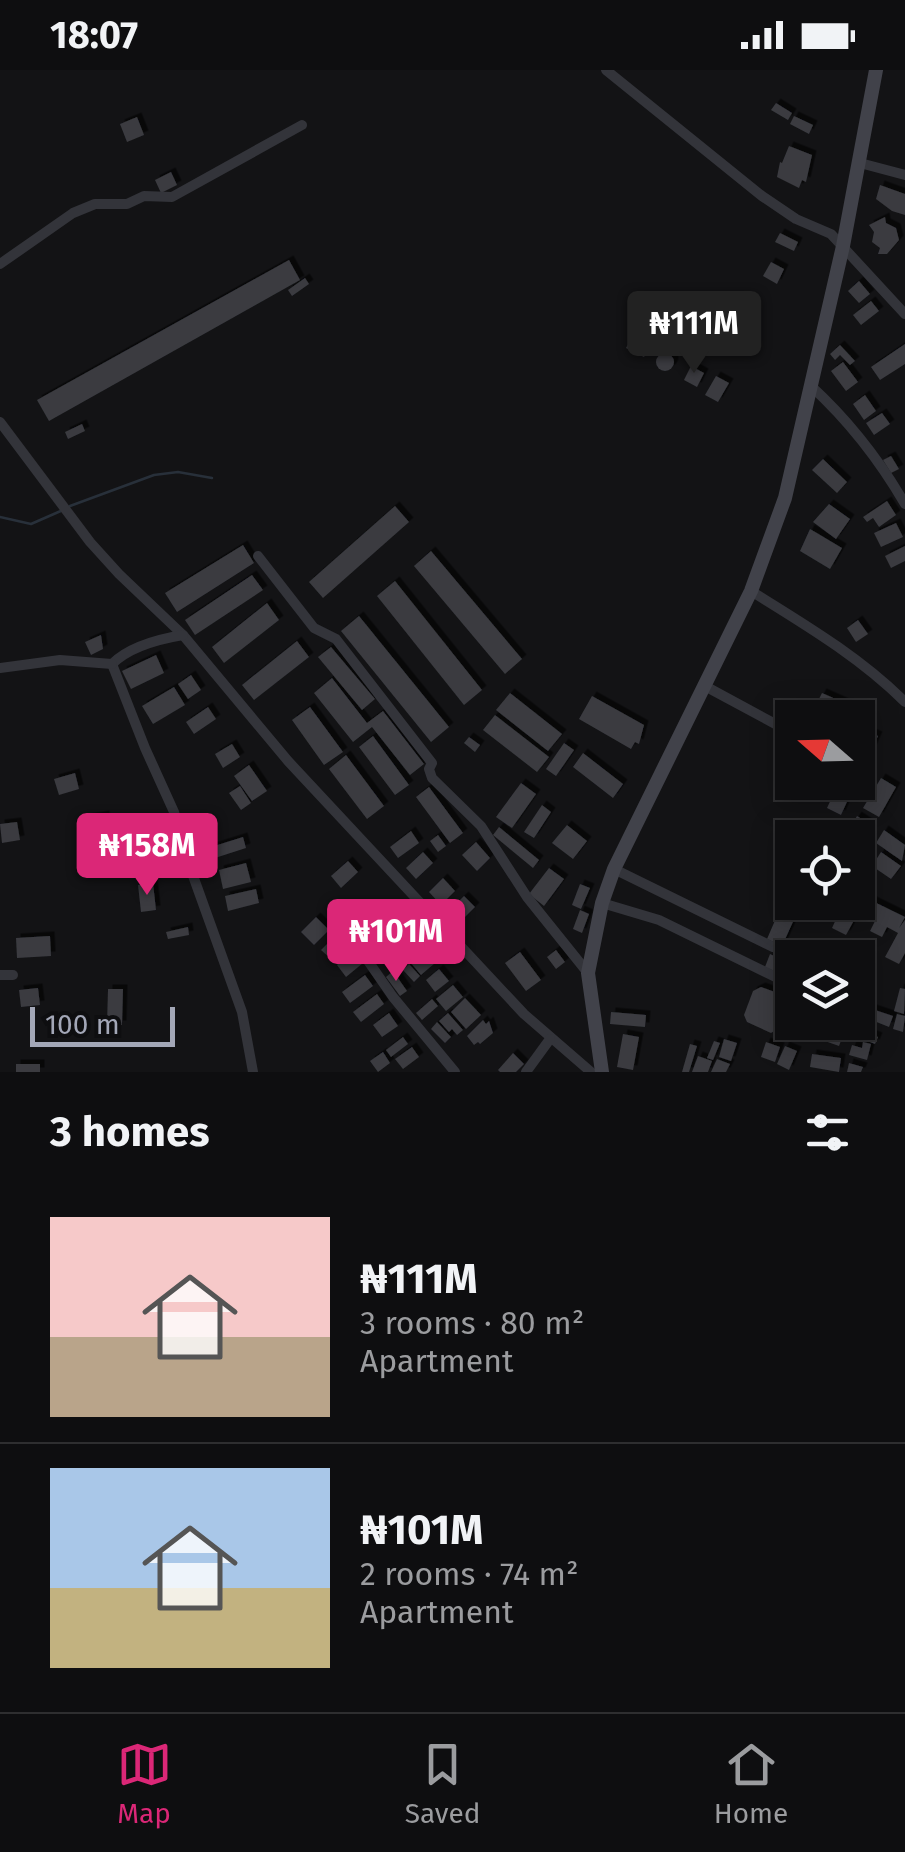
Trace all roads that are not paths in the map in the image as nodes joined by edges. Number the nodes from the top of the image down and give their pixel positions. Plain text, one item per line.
1 (606, 70) edge
2 (876, 70) edge
3 (302, 124) dead end
4 (860, 163) junction
5 (905, 174) edge
6 (843, 246) junction
7 (0, 264) edge
8 (905, 314) edge
9 (811, 386) junction
10 (0, 422) edge
11 (905, 504) edge
12 (258, 556) dead end
13 (751, 591) junction
14 (183, 635) junction
15 (112, 664) junction
16 (0, 668) edge
17 (703, 684) junction
18 (905, 702) edge
19 (775, 723) edge
20 (614, 869) junction
21 (602, 902) junction
22 (773, 946) dead end
23 (366, 958) dead end
24 (588, 973) junction
25 (0, 975) edge
26 (13, 975) dead end
27 (775, 977) edge
28 (550, 1039) junction
29 (253, 1072) edge
30 (455, 1072) edge
31 (526, 1072) edge
32 (591, 1072) edge
33 (602, 1072) edge

1 - 6 street
2 - 4 main road
3 - 7 street
4 - 5 street
4 - 6 main road
6 - 8 street
6 - 9 main road
9 - 11 street
9 - 13 main road
10 - 14 street
12 - 24 street
13 - 17 main road
13 - 18 street
14 - 15 street
14 - 28 street
15 - 16 street
15 - 29 street
17 - 19 street
17 - 20 main road
20 - 21 main road
20 - 22 street
21 - 24 main road
21 - 27 street
23 - 30 street
24 - 33 main road
25 - 26 street
28 - 31 street
28 - 32 street

